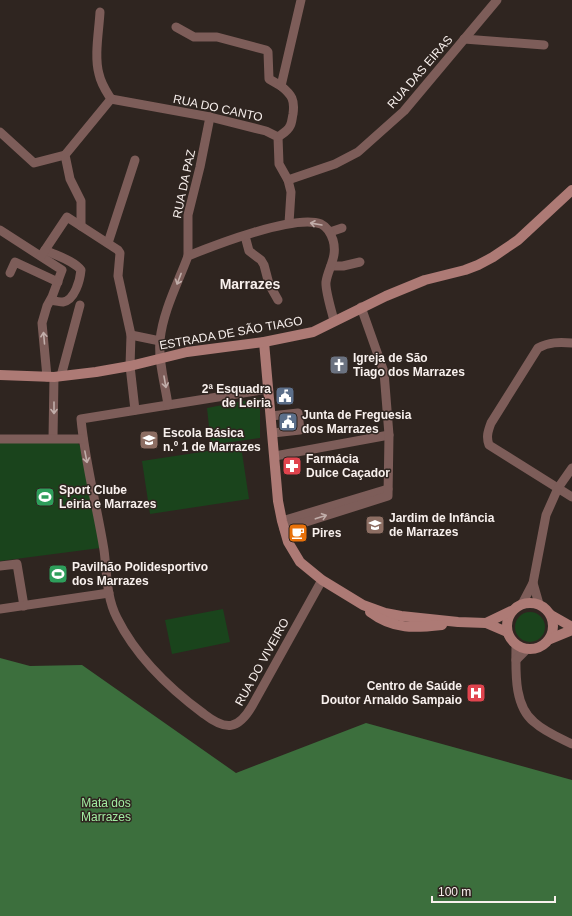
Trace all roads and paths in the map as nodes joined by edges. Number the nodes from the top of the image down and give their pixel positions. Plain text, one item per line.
1 (301, 0) edge
2 (496, 0) edge
3 (100, 12) dead end
4 (176, 28) dead end
5 (464, 39) junction
6 (544, 45) dead end
7 (281, 86) junction
8 (112, 99) junction
9 (210, 117) junction
10 (0, 132) edge
11 (278, 137) junction
12 (65, 155) junction
13 (135, 160) dead end
14 (288, 180) junction
15 (572, 190) edge
16 (289, 223) junction
17 (81, 226) junction
18 (342, 228) dead end
19 (0, 230) edge
20 (330, 232) junction
21 (245, 236) junction
22 (108, 244) junction
23 (43, 253) junction
24 (188, 256) junction
25 (360, 262) dead end
26 (331, 266) junction
27 (10, 273) dead end
28 (58, 282) junction
29 (51, 300) junction
30 (278, 300) dead end
31 (80, 305) dead end
32 (361, 308) junction
33 (334, 321) junction
34 (131, 335) junction
35 (160, 341) junction
36 (264, 342) junction
37 (572, 342) edge
38 (161, 359) junction
39 (130, 366) junction
40 (0, 375) edge
41 (54, 377) junction
42 (268, 389) junction
43 (168, 405) junction
44 (135, 410) junction
45 (271, 416) junction
46 (273, 433) junction
47 (389, 436) junction
48 (53, 438) junction
49 (0, 439) edge
50 (83, 439) junction
51 (275, 456) junction
52 (572, 468) edge
53 (558, 488) junction
54 (572, 497) edge
55 (283, 525) junction
56 (0, 566) edge
57 (322, 580) junction
58 (533, 583) junction
59 (109, 593) junction
60 (522, 604) junction
61 (539, 604) junction
62 (24, 606) junction
63 (0, 609) edge
64 (511, 611) junction
65 (551, 615) junction
66 (486, 623) junction
67 (572, 627) edge
68 (572, 630) edge
69 (507, 632) junction
70 (550, 638) junction
71 (516, 645) junction
72 (527, 649) junction
73 (516, 660) junction
74 (572, 744) edge

1 - 7 street
2 - 5 street, RUA DAS EIRAS
3 - 8 street
4 - 7 street
5 - 6 street
5 - 14 street, RUA DAS EIRAS
7 - 11 street
8 - 9 street, RUA DO CANTO
8 - 12 street
9 - 11 street, RUA DO CANTO
9 - 24 street, RUA DA PAZ
10 - 12 street
11 - 14 street
12 - 17 street
13 - 22 street
14 - 16 street
15 - 32 main road, ESTRADA DE SÃO TIAGO
20 -> 16 street
16 - 21 street
17 - 22 street
17 - 23 street
18 - 20 street
19 - 23 street
20 - 26 street
21 - 24 street
21 - 30 street
22 - 34 street
23 - 28 street
23 - 29 street
24 -> 35 street
25 - 26 street
26 - 33 street
27 - 28 street
28 - 29 street
41 -> 29 street
31 - 41 street
32 - 33 main road, ESTRADA DE SÃO TIAGO
32 - 47 street
33 - 36 main road, ESTRADA DE SÃO TIAGO
34 - 35 street
34 - 39 street
35 - 38 street
36 - 38 main road, ESTRADA DE SÃO TIAGO
36 - 42 main road
37 - 53 street
38 - 39 main road, ESTRADA DE SÃO TIAGO
38 -> 43 street
39 - 41 main road, ESTRADA DE SÃO TIAGO
39 - 44 street
40 - 41 main road, ESTRADA DE SÃO TIAGO
41 -> 48 street
42 - 43 street
42 - 45 main road
43 - 44 street
44 - 50 street, RUA DO VIVEIRO
45 - 46 main road
45 - 46 street
46 - 51 main road
47 - 51 street
47 - 55 street
48 - 49 street
48 - 50 street
50 -> 59 street, RUA DO VIVEIRO
51 - 55 main road
52 - 53 street
53 - 54 street
53 - 58 street
55 - 57 main road
56 - 62 street
57 - 59 street, RUA DO VIVEIRO
57 - 66 main road
58 - 60 street
58 - 61 street
59 - 62 street
60 - 61 main road
60 - 64 main road
61 - 65 main road
62 - 63 street
64 - 66 main road
64 - 69 main road
65 - 67 main road
65 - 70 main road
66 - 69 main road
68 - 70 main road
69 - 71 main road
70 - 72 main road
71 - 72 main road
71 - 73 street
72 - 73 street
73 - 74 street

